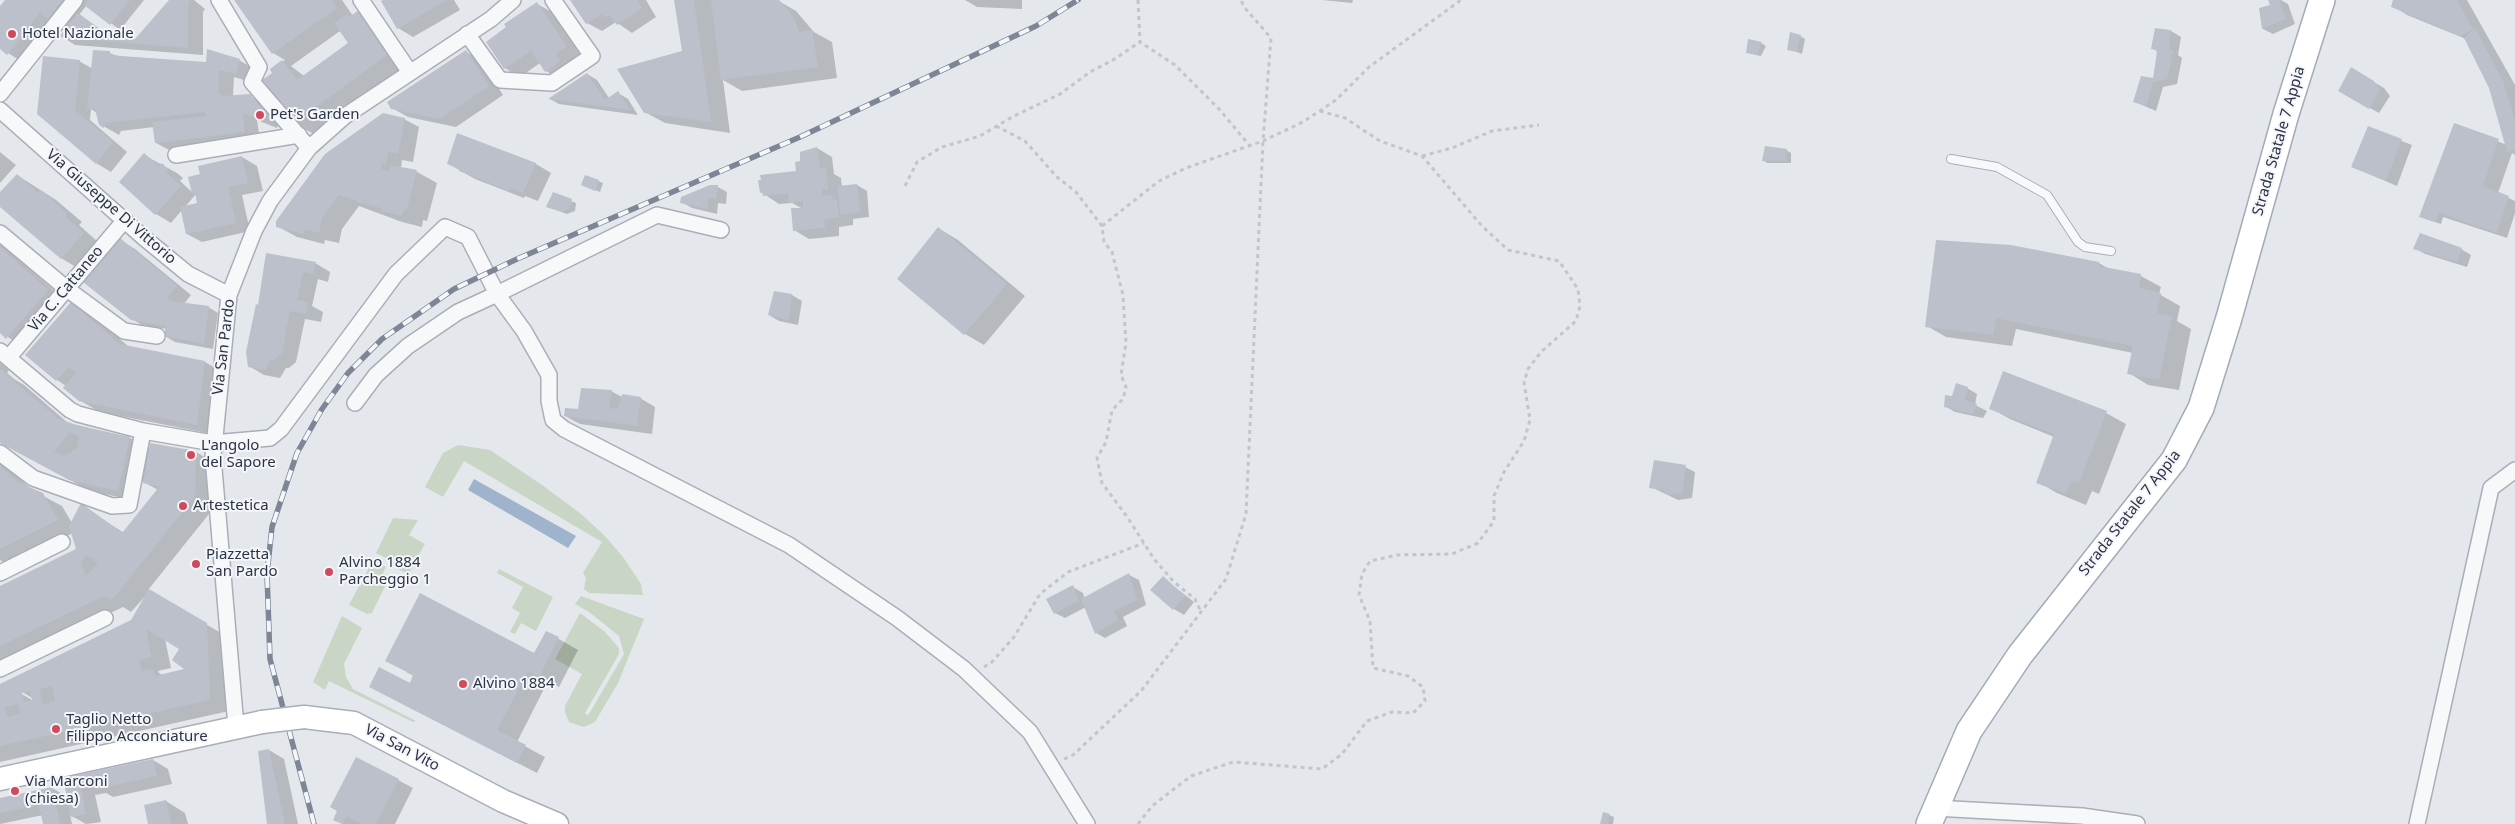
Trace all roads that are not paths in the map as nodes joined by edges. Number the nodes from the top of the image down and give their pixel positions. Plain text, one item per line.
1 (75, 0) edge
2 (219, 0) edge
3 (361, 0) edge
4 (512, 0) edge
5 (553, 0) edge
6 (2322, 0) edge
7 (467, 34) junction
8 (409, 71) junction
9 (0, 94) edge
10 (0, 110) edge
11 (299, 135) junction
12 (309, 148) junction
13 (176, 155) dead end
14 (1951, 159) dead end
15 (124, 221) junction
16 (721, 230) dead end
17 (0, 233) edge
18 (2111, 251) dead end
19 (67, 289) junction
20 (497, 294) junction
21 (229, 295) junction
22 (157, 336) dead end
23 (4, 354) edge
24 (355, 403) dead end
25 (143, 431) junction
26 (213, 443) junction
27 (0, 453) edge
28 (2515, 470) edge
29 (62, 542) dead end
30 (0, 573) edge
31 (104, 618) dead end
32 (0, 669) edge
33 (236, 728) junction
34 (0, 779) edge
35 (1931, 816) edge
36 (557, 824) edge
37 (1087, 824) edge
38 (2136, 824) edge
39 (2417, 824) edge

1 - 9 street
2 - 11 street
3 - 8 street
4 - 7 street, Via San Pardo
5 - 7 street
6 - 35 main road, Strada Statale 7 Appia
7 - 8 street, Via San Pardo
8 - 12 street, Via San Pardo
10 - 15 street, Via Giuseppe Di Vittorio
11 - 12 street
11 - 13 street
12 - 21 street, Via San Pardo
14 - 18 lane
15 - 19 street, Via C. Cattaneo
15 - 21 street, Via Giuseppe Di Vittorio
16 - 20 street
17 - 19 street
19 - 22 street
19 - 23 street, Via C. Cattaneo
20 - 24 street
20 - 26 street
20 - 37 street
21 - 26 street, Via San Pardo
23 - 25 street
25 - 26 street
25 - 27 street
26 - 33 street, Via San Pardo
28 - 39 street
29 - 30 street
31 - 32 street
33 - 34 street, Via San Vito
33 - 36 street, Via San Vito, bridge
35 - 38 street

